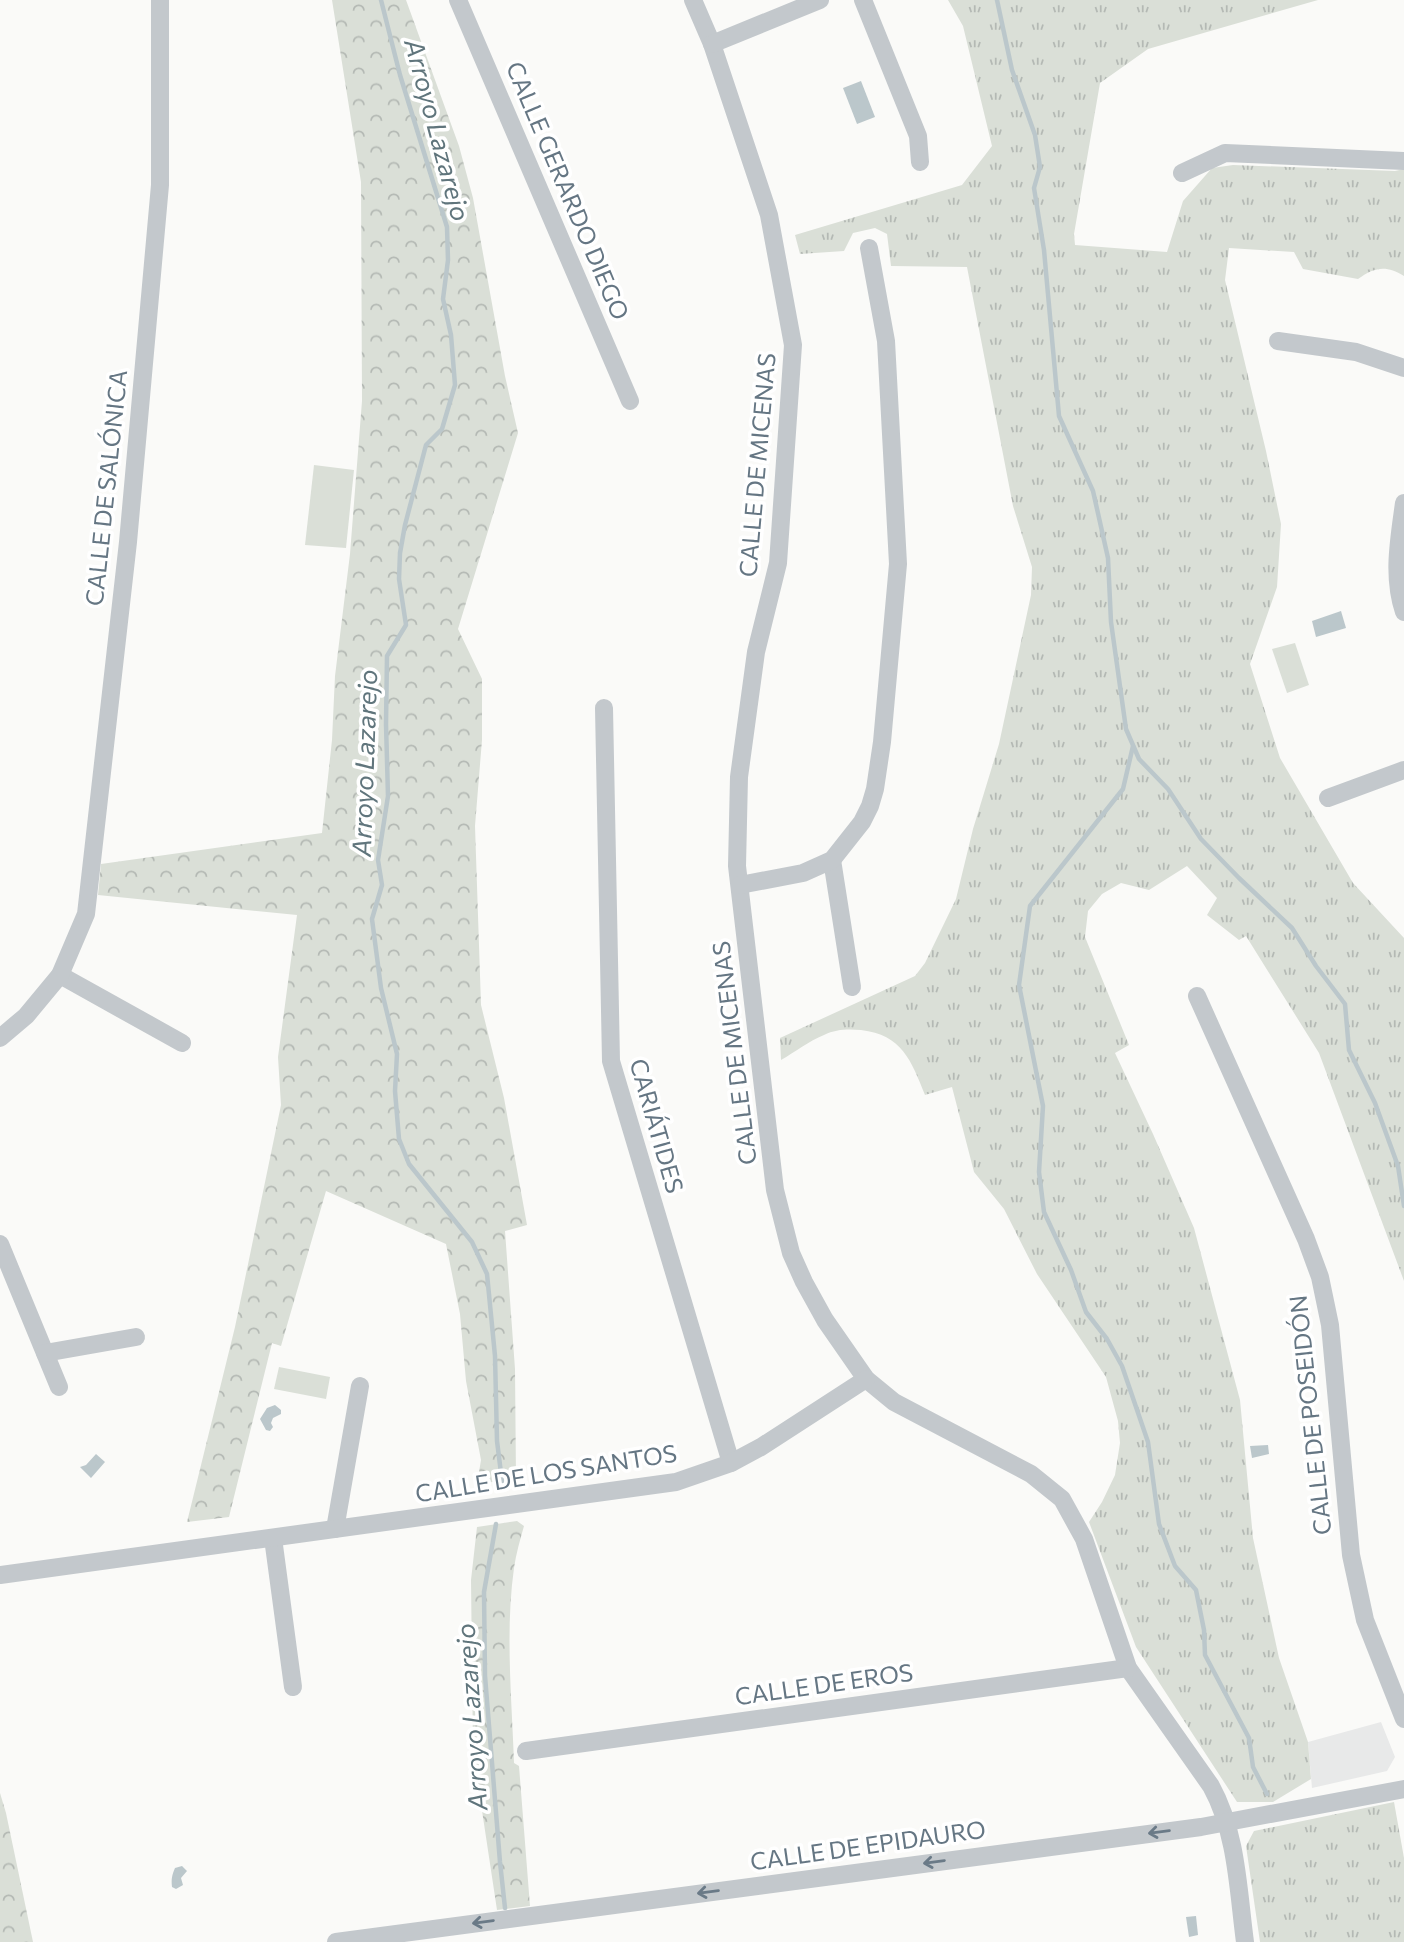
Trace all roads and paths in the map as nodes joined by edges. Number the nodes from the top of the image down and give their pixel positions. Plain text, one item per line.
1 (160, 0) edge
2 (458, 0) edge
3 (693, 0) edge
4 (820, 0) edge
5 (863, 0) edge
6 (712, 44) junction
7 (1404, 161) edge
8 (920, 162) dead end
9 (1182, 173) dead end
10 (869, 248) dead end
11 (1278, 341) dead end
12 (1404, 368) edge
13 (630, 401) dead end
14 (1404, 503) edge
15 (1404, 612) edge
16 (604, 708) dead end
17 (1404, 770) edge
18 (1328, 798) dead end
19 (832, 860) junction
20 (740, 885) junction
21 (60, 975) junction
22 (852, 987) dead end
23 (1197, 996) dead end
24 (0, 1038) edge
25 (181, 1043) dead end
26 (0, 1244) edge
27 (136, 1338) dead end
28 (45, 1353) junction
29 (866, 1379) junction
30 (59, 1387) dead end
31 (360, 1387) dead end
32 (730, 1463) junction
33 (335, 1529) junction
34 (273, 1538) junction
35 (0, 1575) edge
36 (1128, 1668) junction
37 (292, 1687) dead end
38 (1404, 1719) edge
39 (526, 1751) dead end
40 (1404, 1789) edge
41 (1227, 1823) junction
42 (336, 1942) edge
43 (1245, 1942) edge

1 - 21 street, CALLE DE SALÓNICA
2 - 13 street, CALLE GERARDO DIEGO
3 - 6 street, CALLE DE MICENAS
4 - 6 street
5 - 8 street
6 - 20 street, CALLE DE MICENAS
7 - 9 street
10 - 19 street
11 - 12 street
14 - 15 street
16 - 32 street, CARIÁTIDES
17 - 18 street
19 - 20 street
19 - 22 street
20 - 29 street, CALLE DE MICENAS
21 - 24 street, CALLE DE SALÓNICA
21 - 25 street
23 - 38 street, CALLE DE POSEIDÓN
26 - 28 street
27 - 28 street
28 - 30 street
29 - 32 street, CALLE DE LOS SANTOS
29 - 36 street, CALLE DE MICENAS
31 - 33 street
32 - 33 street, CALLE DE LOS SANTOS
33 - 34 street, CALLE DE LOS SANTOS
34 - 35 street, CALLE DE LOS SANTOS
34 - 37 street
36 - 39 street, CALLE DE EROS
36 - 41 street, CALLE DE MICENAS
40 - 41 street, CALLE DE EPIDAURO
41 -> 42 street, CALLE DE EPIDAURO
41 - 43 street, CALLE DE MICENAS

